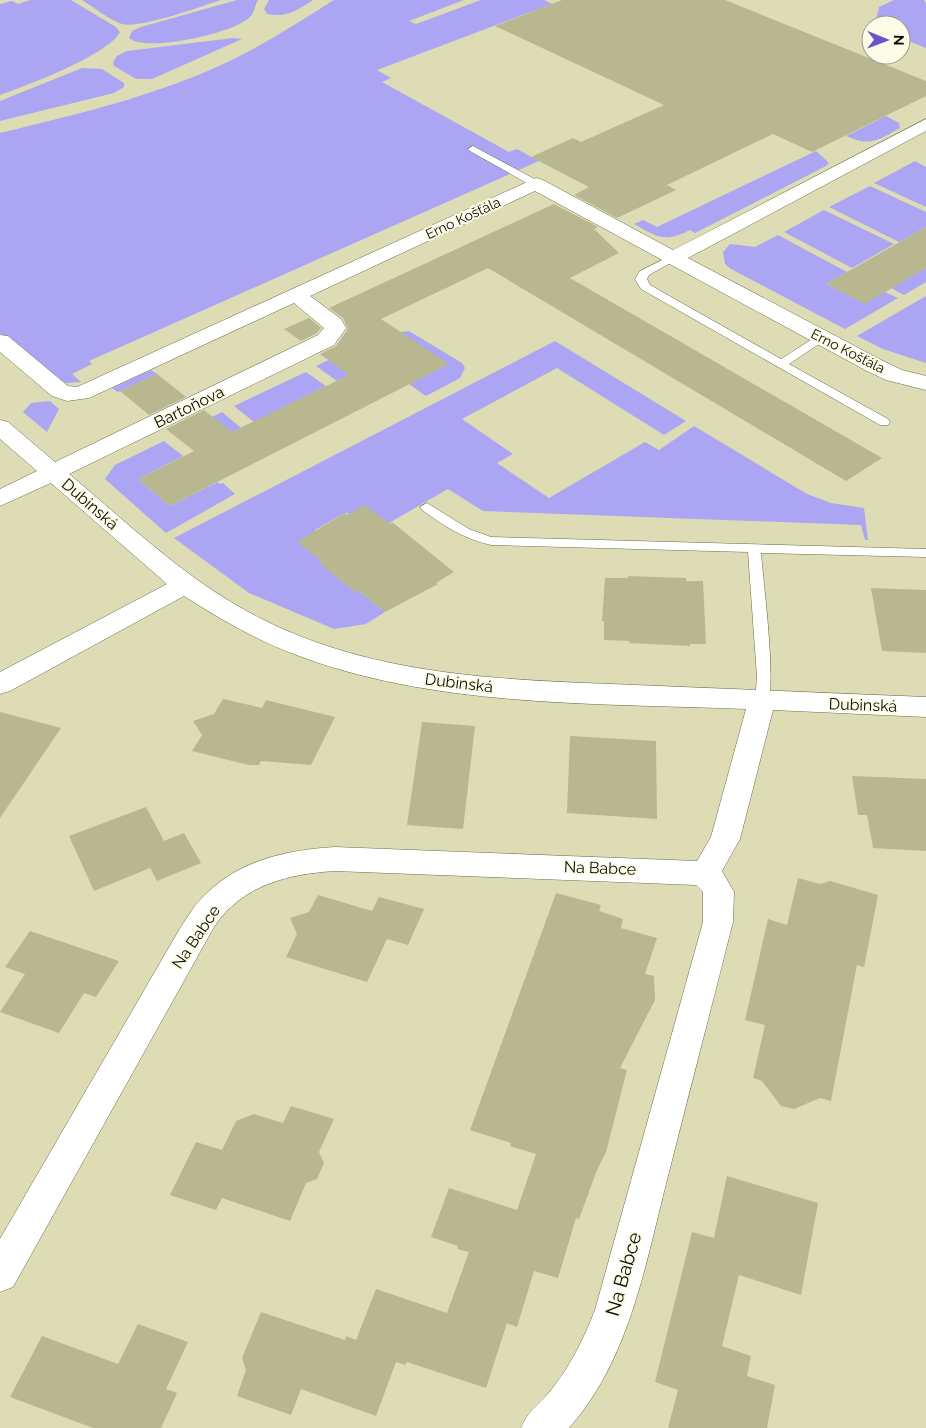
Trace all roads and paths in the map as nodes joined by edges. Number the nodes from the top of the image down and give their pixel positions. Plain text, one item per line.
1 (926, 124) edge
2 (473, 149) dead end
3 (536, 184) junction
4 (672, 258) junction
5 (296, 295) junction
6 (821, 338) junction
7 (0, 341) edge
8 (781, 364) junction
9 (926, 383) edge
10 (884, 422) dead end
11 (0, 426) edge
12 (54, 473) junction
13 (0, 498) edge
14 (427, 507) dead end
15 (754, 548) junction
16 (926, 553) edge
17 (186, 586) junction
18 (0, 684) edge
19 (762, 701) junction
20 (926, 707) edge
21 (705, 874) junction
22 (0, 1274) edge
23 (541, 1428) edge

1 - 4 street
2 - 3 lane
3 - 4 street, Erno Košťála
3 - 5 street, Erno Košťála
4 - 6 street, Erno Košťála
4 - 8 lane
5 - 7 street, Erno Košťála
5 - 12 street, Bartoňova
6 - 8 lane
6 - 9 street, Erno Košťála
8 - 10 lane
11 - 12 street
12 - 13 street
12 - 17 street, Dubinská
14 - 15 lane
15 - 16 lane
15 - 19 lane
17 - 18 street
17 - 19 street, Dubinská
19 - 20 street, Dubinská
19 - 21 street
21 - 22 street, Na Babce
21 - 23 street, Na Babce

